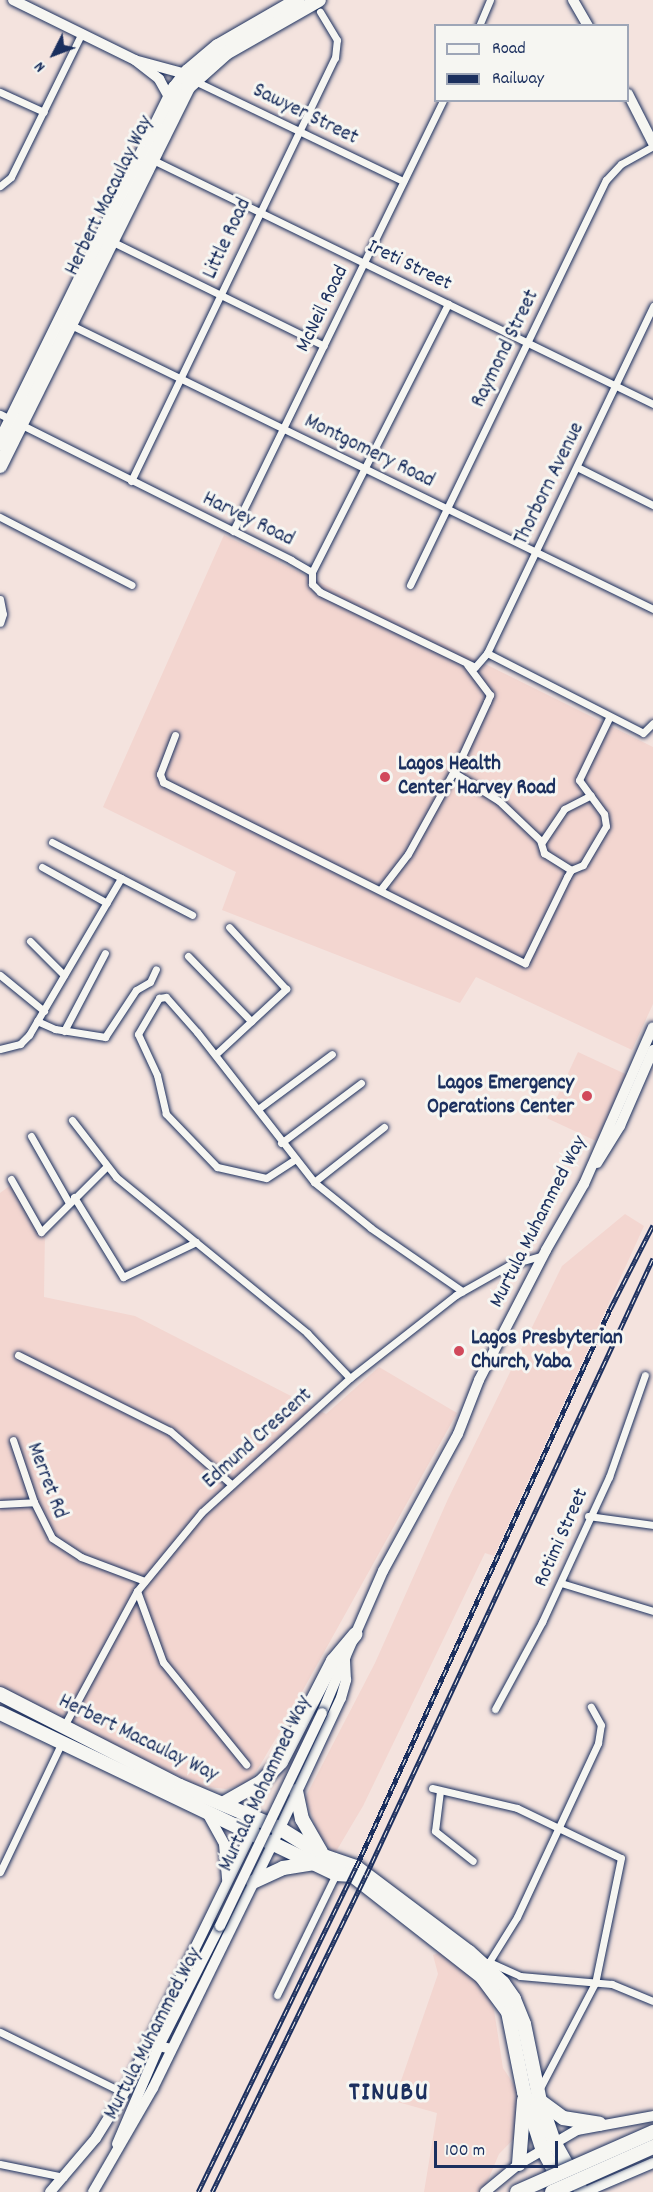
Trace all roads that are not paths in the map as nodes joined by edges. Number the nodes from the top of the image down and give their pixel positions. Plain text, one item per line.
1 (13, 0) edge
2 (298, 0) edge
3 (490, 0) edge
4 (573, 0) edge
5 (319, 6) edge
6 (480, 24) edge
7 (587, 24) edge
8 (82, 33) junction
9 (135, 60) junction
10 (189, 77) junction
11 (0, 92) edge
12 (169, 97) junction
13 (629, 98) edge
14 (442, 102) edge
15 (44, 112) junction
16 (299, 130) junction
17 (653, 144) edge
18 (151, 159) junction
19 (403, 181) junction
20 (0, 186) edge
21 (260, 211) junction
22 (111, 241) junction
23 (364, 263) junction
24 (220, 296) junction
25 (448, 304) junction
26 (653, 306) edge
27 (71, 325) junction
28 (527, 343) junction
29 (324, 346) junction
30 (180, 379) junction
31 (617, 386) junction
32 (653, 404) edge
33 (11, 419) edge
34 (283, 429) junction
35 (0, 443) edge
36 (0, 466) edge
37 (576, 467) junction
38 (366, 469) junction
39 (131, 481) junction
40 (653, 505) edge
41 (448, 508) junction
42 (0, 517) edge
43 (233, 531) junction
44 (535, 552) junction
45 (312, 572) junction
46 (132, 585) dead end
47 (410, 585) dead end
48 (0, 599) edge
49 (653, 609) edge
50 (0, 623) edge
51 (487, 653) junction
52 (467, 665) junction
53 (609, 718) junction
54 (653, 723) edge
55 (175, 735) dead end
56 (453, 772) junction
57 (591, 795) junction
58 (542, 842) junction
59 (52, 843) dead end
60 (42, 867) dead end
61 (571, 870) junction
62 (121, 878) junction
63 (381, 889) junction
64 (107, 903) junction
65 (192, 915) dead end
66 (229, 927) dead end
67 (30, 941) dead end
68 (105, 953) dead end
69 (188, 956) dead end
70 (156, 969) dead end
71 (0, 975) edge
72 (64, 975) junction
73 (44, 1011) junction
74 (37, 1021) junction
75 (251, 1021) junction
76 (653, 1027) edge
77 (64, 1031) junction
78 (0, 1048) edge
79 (653, 1050) edge
80 (216, 1054) junction
81 (332, 1054) dead end
82 (361, 1083) dead end
83 (258, 1109) junction
84 (72, 1120) dead end
85 (384, 1127) dead end
86 (31, 1136) dead end
87 (281, 1143) junction
88 (294, 1160) junction
89 (106, 1167) junction
90 (11, 1179) dead end
91 (314, 1182) junction
92 (584, 1184) junction
93 (72, 1200) junction
94 (196, 1242) junction
95 (546, 1250) junction
96 (462, 1291) junction
97 (18, 1355) dead end
98 (645, 1375) dead end
99 (350, 1378) junction
100 (13, 1440) dead end
101 (231, 1484) junction
102 (34, 1502) junction
103 (0, 1504) edge
104 (588, 1516) junction
105 (653, 1525) edge
106 (145, 1581) junction
107 (561, 1583) junction
108 (137, 1591) junction
109 (653, 1611) edge
110 (356, 1634) junction
111 (345, 1658) junction
112 (0, 1694) edge
113 (591, 1707) dead end
114 (495, 1709) dead end
115 (0, 1713) edge
116 (64, 1726) junction
117 (62, 1742) junction
118 (246, 1764) dead end
119 (432, 1788) dead end
120 (296, 1791) junction
121 (440, 1791) junction
122 (224, 1803) junction
123 (204, 1808) junction
124 (259, 1818) junction
125 (559, 1825) junction
126 (279, 1828) junction
127 (253, 1833) junction
128 (273, 1843) junction
129 (318, 1859) junction
130 (473, 1861) dead end
131 (0, 1872) edge
132 (336, 1874) junction
133 (253, 1882) junction
134 (225, 1889) junction
135 (220, 1926) joint
136 (485, 1962) junction
137 (595, 1983) junction
138 (278, 1995) dead end
139 (653, 2001) edge
140 (0, 2032) edge
141 (159, 2046) junction
142 (171, 2049) junction
143 (524, 2091) junction
144 (124, 2093) junction
145 (539, 2095) junction
146 (653, 2116) edge
147 (600, 2124) junction
148 (653, 2132) edge
149 (548, 2145) junction
150 (653, 2147) edge
151 (115, 2150) junction
152 (653, 2163) edge
153 (0, 2164) edge
154 (519, 2164) junction
155 (64, 2177) junction
156 (50, 2192) edge
157 (93, 2192) edge
158 (485, 2192) edge
159 (517, 2192) edge
160 (552, 2192) edge
161 (566, 2192) edge
162 (584, 2192) edge

1 - 8 main road
2 - 10 highway, Herbert Macaulay Way
3 - 6 street
4 - 7 main road
5 - 10 highway, Herbert Macaulay Way
5 - 16 street, Little Road
8 - 9 main road
8 - 15 street
9 - 10 main road
9 - 12 main road
10 - 12 highway, Herbert Macaulay Way
10 - 16 street, Sawyer Street
10 - 18 highway, Herbert Macaulay Way
11 - 15 street
12 - 33 highway, Herbert Macaulay Way
13 - 17 main road
14 - 19 street, McNeil Road
15 - 20 street
16 - 19 street, Sawyer Street
16 - 21 street, Little Road
17 - 28 street, Raymond Street
18 - 21 street, Ireti Street
18 - 22 highway, Herbert Macaulay Way
19 - 23 street, McNeil Road
21 - 23 street, Ireti Street
21 - 24 street, Little Road
22 - 24 street
22 - 27 highway, Herbert Macaulay Way
23 - 25 street, Ireti Street
23 - 29 street, McNeil Road
24 - 29 street
24 - 30 street, Little Road
25 - 28 street, Ireti Street
25 - 38 street
26 - 31 street, Thorborn Avenue
27 - 30 street, Montgomery Road
27 - 33 highway, Herbert Macaulay Way
28 - 31 street, Ireti Street
28 - 41 street, Raymond Street
29 - 34 street, McNeil Road
30 - 34 street, Montgomery Road
30 - 39 street, Little Road
31 - 32 street, Ireti Street
31 - 37 street, Thorborn Avenue
33 - 35 highway, Herbert Macaulay Way
33 - 36 highway, Herbert Macaulay Way
33 - 39 street, Harvey Road
34 - 38 street, Montgomery Road
34 - 43 street, McNeil Road
37 - 40 street
37 - 44 street, Thorborn Avenue
38 - 41 street, Montgomery Road
38 - 45 street
39 - 43 street, Harvey Road
41 - 44 street, Montgomery Road
41 - 47 street, Raymond Street
42 - 46 street
43 - 45 street, Harvey Road
44 - 49 street, Montgomery Road
44 - 51 street, Thorborn Avenue
45 - 52 street
48 - 50 street
51 - 52 street
51 - 53 street
52 - 56 street
53 - 54 street
53 - 57 street
55 - 63 street
56 - 58 street
56 - 63 street
57 - 58 street
57 - 61 street
58 - 61 street
59 - 62 street
60 - 64 street
61 - 63 street
62 - 64 street
62 - 65 street
64 - 72 street
66 - 75 street
67 - 72 street
68 - 77 street
69 - 75 street
70 - 77 street
71 - 73 street
72 - 73 street
73 - 74 street
74 - 77 street
74 - 78 street
75 - 80 street
76 - 92 main road, Murtula Muhammed Way
79 - 92 main road
80 - 83 street
80 - 88 street
81 - 83 street
82 - 87 street
83 - 87 street
84 - 89 street
85 - 91 street
86 - 93 street
87 - 88 street
88 - 91 street
89 - 93 street
89 - 94 street
90 - 93 street
91 - 96 street
92 - 95 main road, Murtula Muhammed Way
93 - 94 street
94 - 99 street
95 - 96 street, Edmund Crescent
95 - 110 main road, Murtula Muhammed Way
96 - 99 street, Edmund Crescent
97 - 101 street
98 - 104 street, Rotimi Street
99 - 101 street, Edmund Crescent
100 - 102 street, Merret Rd
101 - 106 street, Edmund Crescent
102 - 103 street
102 - 106 street, Merret Rd
104 - 105 street
104 - 107 street, Rotimi Street
106 - 108 street, Edmund Crescent
107 - 109 street
107 - 114 street, Rotimi Street
108 - 116 street, Edmund Crescent
108 - 118 street
110 - 111 main road, Murtula Muhammed Way
110 - 122 highway
111 - 120 main road, Murtula Muhammed Way
111 - 135 main road, Murtala Mohammed Way, bridge
112 - 116 highway, Herbert Macaulay Way
113 - 125 street
115 - 117 highway, Herbert Macaulay Way
116 - 122 highway, Herbert Macaulay Way
117 - 123 highway, Herbert Macaulay Way
117 - 131 street
119 - 121 street
120 - 126 main road, Murtula Muhammed Way
120 - 129 highway
121 - 125 street
121 - 130 street
122 - 124 highway, Herbert Macaulay Way
123 - 127 highway, Herbert Macaulay Way
123 - 134 main road
124 - 126 highway, Herbert Macaulay Way
124 - 127 main road, Murtula Muhammed Way
125 - 136 street
125 - 137 street
126 - 128 main road, Murtula Muhammed Way
126 - 129 highway, Herbert Macaulay Way
127 - 128 highway, Herbert Macaulay Way
127 - 134 main road, Murtula Muhammed Way
128 - 129 highway, Herbert Macaulay Way
128 - 133 main road, Murtula Muhammed Way
129 - 132 highway
129 - 133 highway
129 - 136 highway
132 - 138 street
132 - 143 highway
133 - 142 main road, Murtula Muhammed Way
134 - 144 main road, Murtula Muhammed Way
135 - 141 main road, Murtula Muhammed Way
136 - 137 street
136 - 145 highway
137 - 139 street
137 - 145 street
140 - 144 street
141 - 142 main road
141 - 151 main road, Murtula Muhammed Way
142 - 151 main road, Murtula Muhammed Way
143 - 149 highway
143 - 154 highway
144 - 155 main road, Murtula Muhammed Way
145 - 147 highway
145 - 149 highway
146 - 147 main road
147 - 149 main road
148 - 159 highway, bridge
149 - 154 main road
149 - 161 highway
149 - 162 highway
150 - 160 highway, bridge
151 - 157 main road
152 - 162 main road
153 - 155 street
154 - 158 main road
155 - 156 main road, Murtula Muhammed Way

